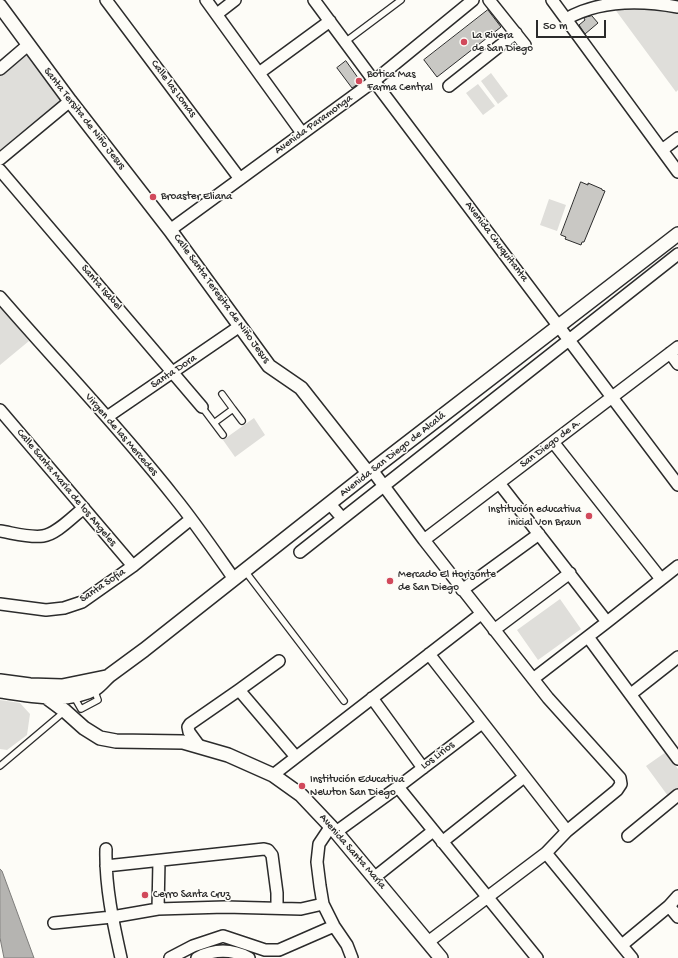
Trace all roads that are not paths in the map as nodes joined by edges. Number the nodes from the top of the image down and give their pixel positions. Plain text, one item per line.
1 (106, 0) edge
2 (206, 0) edge
3 (235, 0) edge
4 (314, 0) edge
5 (401, 0) edge
6 (473, 0) edge
7 (489, 0) edge
8 (552, 0) edge
9 (0, 6) edge
10 (678, 7) edge
11 (217, 14) junction
12 (566, 19) junction
13 (330, 21) junction
14 (516, 33) junction
15 (345, 42) junction
16 (525, 45) dead end
17 (28, 46) junction
18 (0, 69) edge
19 (259, 73) junction
20 (374, 81) junction
21 (449, 86) dead end
22 (70, 101) junction
23 (302, 133) junction
24 (678, 138) edge
25 (662, 150) junction
26 (0, 159) edge
27 (0, 170) edge
28 (678, 172) edge
29 (240, 179) junction
30 (170, 230) junction
31 (678, 234) edge
32 (678, 254) edge
33 (0, 297) edge
34 (240, 326) junction
35 (559, 326) junction
36 (569, 339) junction
37 (674, 350) edge
38 (678, 364) edge
39 (173, 373) junction
40 (222, 394) dead end
41 (612, 398) junction
42 (202, 406) joint
43 (233, 409) junction
44 (0, 410) edge
45 (107, 417) junction
46 (242, 421) dead end
47 (214, 423) junction
48 (223, 434) dead end
49 (553, 442) junction
50 (370, 472) junction
51 (499, 483) junction
52 (383, 485) junction
53 (678, 485) edge
54 (330, 504) junction
55 (84, 508) junction
56 (342, 518) junction
57 (191, 519) junction
58 (0, 531) edge
59 (539, 534) junction
60 (424, 540) junction
61 (300, 552) dead end
62 (133, 566) junction
63 (678, 566) edge
64 (570, 574) junction
65 (239, 575) junction
66 (661, 579) junction
67 (462, 590) junction
68 (0, 604) edge
69 (481, 614) junction
70 (607, 622) junction
71 (494, 630) junction
72 (588, 637) junction
73 (429, 654) junction
74 (678, 657) edge
75 (279, 661) dead end
76 (108, 676) junction
77 (533, 679) junction
78 (0, 681) edge
79 (30, 685) junction
80 (94, 688) junction
81 (239, 690) junction
82 (0, 692) edge
83 (631, 694) junction
84 (73, 695) junction
85 (45, 696) junction
86 (372, 698) junction
87 (344, 701) dead end
88 (73, 712) junction
89 (482, 723) junction
90 (200, 747) junction
91 (296, 757) junction
92 (678, 759) edge
93 (0, 766) edge
94 (423, 768) junction
95 (273, 775) junction
96 (524, 776) junction
97 (398, 787) junction
98 (678, 795) edge
99 (334, 828) junction
100 (433, 831) junction
101 (567, 831) junction
102 (628, 836) dead end
103 (442, 842) junction
104 (106, 849) dead end
105 (546, 853) junction
106 (159, 861) junction
107 (106, 866) junction
108 (374, 877) junction
109 (678, 896) edge
110 (487, 897) junction
111 (323, 904) junction
112 (669, 906) junction
113 (277, 908) junction
114 (158, 909) junction
115 (112, 917) junction
116 (678, 917) edge
117 (54, 923) dead end
118 (334, 926) junction
119 (428, 942) junction
120 (622, 944) junction
121 (121, 958) edge
122 (170, 958) edge
123 (198, 958) edge
124 (249, 958) edge
125 (352, 958) edge
126 (440, 958) edge
127 (537, 958) edge
128 (632, 958) edge

1 - 29 street, Calle las Lomas
2 - 11 street
3 - 11 street
4 - 13 street, Avenida Chuquitanta
5 - 15 lane
6 - 20 street, Avenida Paramonga
7 - 14 street
8 - 12 street
9 - 17 street, Santa Tersita de Niño Jesus
10 - 12 street
11 - 19 street
12 - 25 street
13 - 15 street, Avenida Chuquitanta
13 - 19 street
14 - 16 street
14 - 21 street
15 - 20 street, Avenida Chuquitanta
17 - 18 street
17 - 22 street, Santa Tersita de Niño Jesus
19 - 23 street
20 - 23 street, Avenida Paramonga
20 - 35 street, Avenida Chuquitanta
22 - 26 street
22 - 30 street, Santa Tersita de Niño Jesus
23 - 29 street, Avenida Paramonga
24 - 25 street
25 - 28 street
27 - 39 street, Santa Isabel
29 - 30 street, Avenida Paramonga
30 - 34 street, Calle Santa Teresita de Niño Jesus
31 - 35 street, Avenida San Diego de Alcalá
32 - 36 street, Avenida San Diego de Alcalá
33 - 45 street, Virgen de las Mercedes
34 - 39 street, Santa Dora
34 - 50 street, Calle Santa Teresita de Niño Jesus
35 - 36 street, Avenida Chuquitanta
35 - 50 street, Avenida San Diego de Alcalá
36 - 41 street, Avenida Chuquitanta
36 - 52 street, Avenida San Diego de Alcalá
37 - 38 street
37 - 41 street, San Diego de A.
39 - 42 street, Santa Isabel
39 - 45 street, Santa Dora
40 - 43 lane
41 - 49 street, San Diego de A.
41 - 53 street, Avenida Chuquitanta
42 - 47 lane
43 - 46 lane
43 - 47 lane
44 - 55 street, Calle Santa Maria de los Angeles
45 - 57 street, Virgen de las Mercedes
47 - 48 lane
49 - 51 street, San Diego de A.
49 - 66 street
50 - 52 street
50 - 54 street, Avenida San Diego de Alcalá
51 - 59 street
51 - 60 street, San Diego de A.
52 - 56 street, Avenida San Diego de Alcalá
52 - 60 street
54 - 56 street
54 - 65 street, Avenida San Diego de Alcalá
55 - 58 street
55 - 62 street, Calle Santa Maria de los Angeles
56 - 61 street, Avenida San Diego de Alcalá
57 - 62 street, Santa Sofia
57 - 65 street, Virgen de las Mercedes
59 - 64 street
59 - 67 street
60 - 67 street
62 - 68 street, Santa Sofia
63 - 66 street
64 - 70 street
64 - 71 street
65 - 76 street, Avenida San Diego de Alcalá
65 - 87 lane
66 - 70 street
67 - 69 street
69 - 71 street
69 - 73 street
70 - 72 street
71 - 77 street
72 - 77 street
72 - 83 street
73 - 86 street
73 - 89 street
74 - 83 street
75 - 81 street
76 - 79 street, Avenida San Diego de Alcalá
76 - 80 street, Avenida San Diego de Alcalá
77 - 101 street
78 - 79 street, Avenida San Diego de Alcalá
79 - 85 street, Avenida Santa María
80 - 84 street, Avenida San Diego de Alcalá
80 - 88 lane
81 - 90 street
81 - 91 street
82 - 85 street, Avenida San Diego de Alcalá
83 - 92 street
84 - 85 street, Avenida San Diego de Alcalá
84 - 88 lane
85 - 88 street, Avenida Santa María
86 - 91 street
86 - 94 street
88 - 90 street, Avenida Santa María
88 - 93 lane
89 - 94 street, Los Lirios
89 - 96 street
90 - 95 street, Avenida Santa María
91 - 95 street
94 - 97 street, Los Lirios
95 - 99 street, Avenida Santa María
96 - 101 street
96 - 103 street
97 - 99 street, Los Lirios
97 - 100 street
98 - 102 street
99 - 108 street, Avenida Santa María
99 - 111 street
100 - 103 street
100 - 108 street
101 - 105 street
103 - 110 street
104 - 107 street
105 - 110 street
105 - 120 street
106 - 107 street
106 - 113 street
106 - 114 street
107 - 115 street
108 - 119 street, Avenida Santa María
109 - 112 street
110 - 119 street
110 - 127 street
111 - 113 street
111 - 118 street
112 - 116 street
112 - 120 street
113 - 114 street
114 - 115 street
115 - 117 street
115 - 121 street
118 - 122 street
118 - 125 street
119 - 126 street, Avenida Santa María
120 - 128 street
123 - 124 street

